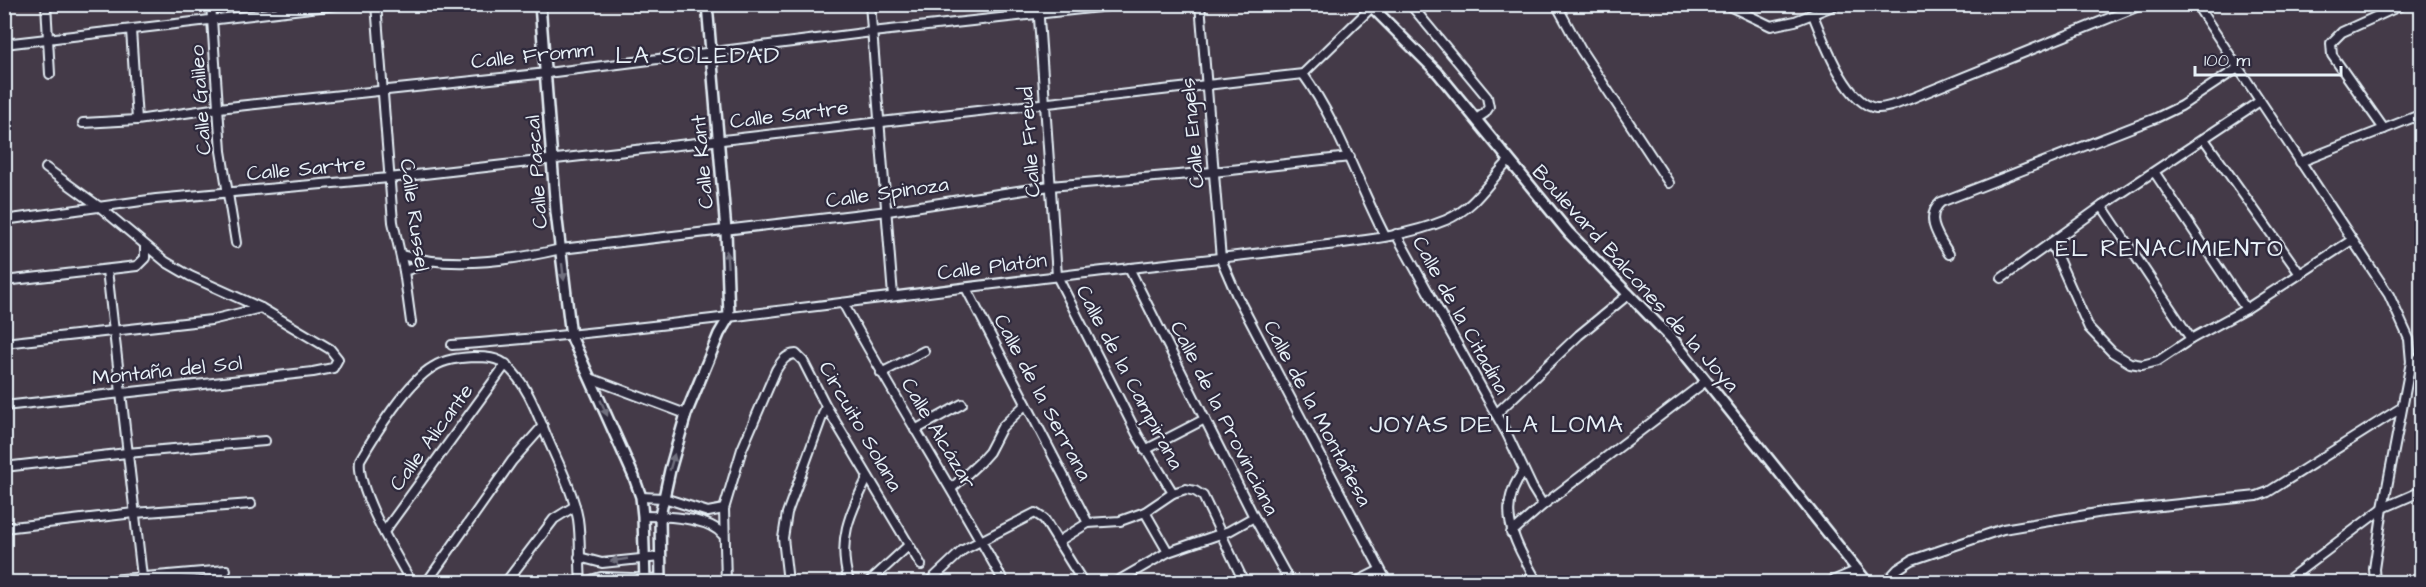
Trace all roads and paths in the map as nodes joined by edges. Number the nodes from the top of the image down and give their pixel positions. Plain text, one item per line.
1 (46, 4) edge
2 (211, 4) edge
3 (346, 4) edge
4 (376, 4) edge
5 (540, 4) edge
6 (707, 4) edge
7 (870, 4) edge
8 (1038, 4) edge
9 (1127, 4) edge
10 (1200, 4) edge
11 (1430, 4) edge
12 (1556, 4) edge
13 (1725, 4) edge
14 (1838, 4) edge
15 (2144, 4) edge
16 (2196, 4) edge
17 (2404, 4) edge
18 (1372, 5) edge
19 (1413, 8) edge
20 (1039, 14) junction
21 (1813, 15) junction
22 (213, 21) junction
23 (131, 30) junction
24 (872, 32) junction
25 (49, 39) junction
26 (4, 44) edge
27 (711, 51) junction
28 (2238, 68) junction
29 (547, 73) junction
30 (50, 74) dead end
31 (1303, 74) junction
32 (1206, 85) junction
33 (384, 89) junction
34 (2260, 100) junction
35 (1045, 102) junction
36 (219, 108) junction
37 (2421, 114) edge
38 (1476, 119) junction
39 (137, 120) junction
40 (880, 121) junction
41 (83, 123) dead end
42 (2384, 129) junction
43 (2204, 139) junction
44 (718, 141) junction
45 (1350, 157) junction
46 (553, 158) junction
47 (1509, 161) junction
48 (2300, 162) junction
49 (46, 168) dead end
50 (1213, 172) junction
51 (2154, 172) junction
52 (389, 178) junction
53 (1669, 183) dead end
54 (1050, 186) junction
55 (228, 193) junction
56 (2102, 206) junction
57 (100, 208) junction
58 (888, 211) junction
59 (4, 220) edge
60 (726, 231) junction
61 (1396, 234) junction
62 (1385, 236) junction
63 (2352, 240) junction
64 (236, 243) dead end
65 (2051, 243) junction
66 (145, 246) junction
67 (561, 249) junction
68 (1949, 254) dead end
69 (401, 255) junction
70 (1221, 259) junction
71 (430, 262) junction
72 (1129, 268) junction
73 (107, 270) junction
74 (404, 272) junction
75 (2301, 273) junction
76 (1057, 276) junction
77 (2001, 278) dead end
78 (4, 281) edge
79 (966, 288) junction
80 (1629, 294) junction
81 (893, 296) junction
82 (843, 303) junction
83 (261, 308) junction
84 (2246, 309) junction
85 (729, 317) junction
86 (411, 322) dead end
87 (114, 331) junction
88 (571, 336) junction
89 (2191, 339) junction
90 (4, 343) edge
91 (452, 345) dead end
92 (924, 351) dead end
93 (2421, 357) edge
94 (2410, 362) junction
95 (506, 364) junction
96 (881, 373) junction
97 (590, 378) junction
98 (1706, 381) junction
99 (120, 393) junction
100 (963, 404) dead end
101 (1026, 404) junction
102 (4, 406) edge
103 (826, 406) junction
104 (2401, 408) junction
105 (686, 414) junction
106 (1496, 414) junction
107 (1205, 419) junction
108 (543, 426) junction
109 (915, 430) junction
110 (265, 441) dead end
111 (1145, 450) junction
112 (127, 453) junction
113 (4, 467) edge
114 (1524, 471) junction
115 (868, 477) junction
116 (952, 488) junction
117 (2421, 491) edge
118 (1173, 493) junction
119 (641, 497) junction
120 (663, 498) junction
121 (251, 504) dead end
122 (1543, 505) junction
123 (575, 506) junction
124 (723, 508) junction
125 (2383, 508) junction
126 (1144, 512) junction
127 (134, 513) junction
128 (643, 516) junction
129 (660, 516) junction
130 (1254, 518) junction
131 (1088, 523) junction
132 (4, 528) edge
133 (384, 532) junction
134 (1219, 533) junction
135 (1511, 533) junction
136 (723, 535) junction
137 (1059, 541) junction
138 (982, 542) junction
139 (908, 546) junction
140 (1168, 552) junction
141 (579, 557) junction
142 (644, 557) junction
143 (660, 557) junction
144 (921, 565) dead end
145 (226, 570) dead end
146 (1380, 570) junction
147 (1858, 570) junction
148 (142, 577) junction
149 (645, 581) edge
150 (661, 581) edge
151 (87, 582) edge
152 (411, 582) edge
153 (427, 582) edge
154 (506, 582) edge
155 (583, 582) edge
156 (726, 582) edge
157 (788, 582) edge
158 (849, 582) edge
159 (869, 582) edge
160 (929, 582) edge
161 (1004, 582) edge
162 (1083, 582) edge
163 (1116, 582) edge
164 (1244, 582) edge
165 (1290, 582) edge
166 (1356, 582) edge
167 (1387, 582) edge
168 (1537, 582) edge
169 (1830, 582) edge
170 (1868, 582) edge
171 (1886, 582) edge
172 (2284, 582) edge
173 (2375, 582) edge

1 - 25 street
2 - 22 street, Calle Galileo
3 - 22 street
4 - 33 street, Calle Russel
5 - 29 street, Calle Pascal
6 - 27 street, Calle Kant
7 - 24 street
8 - 20 street, Calle Freud
9 - 20 street, Calle Fromm
10 - 32 street, Calle Engels
11 - 19 street
12 - 53 street
13 - 21 street
14 - 21 street
15 - 21 street
16 - 28 street
17 - 42 street
18 - 31 street
18 - 38 street, Boulevard Balcones de la Joya
19 - 38 street
20 - 24 street, Calle Fromm
20 - 35 street, Calle Freud
22 - 23 street
22 - 36 street, Calle Galileo
23 - 25 street
23 - 39 street
24 - 27 street, Calle Fromm
24 - 40 street
25 - 26 street
25 - 30 street
27 - 29 street, Calle Fromm
27 - 44 street, Calle Kant
28 - 34 street
28 - 68 street
29 - 33 street, Calle Fromm
29 - 46 street, Calle Pascal
31 - 32 street, Calle Sartre
31 - 45 street, Calle de la Citadina
32 - 35 street, Calle Sartre
32 - 50 street, Calle Engels
33 - 36 street, Calle Fromm
33 - 52 street, Calle Russel
34 - 43 street
34 - 48 street
35 - 40 street, Calle Sartre
35 - 54 street, Calle Freud
36 - 39 street, Calle Fromm
36 - 55 street, Calle Galileo
37 - 42 street
38 - 47 street, Boulevard Balcones de la Joya
39 - 41 street, Calle Fromm
40 - 44 street, Calle Sartre
40 - 58 street
42 - 48 street
43 - 51 street
43 - 75 street
44 - 46 street, Calle Sartre
44 - 60 street, Calle Kant
45 - 50 street, Calle Spinoza
45 - 62 street, Calle de la Citadina
46 - 52 street, Calle Sartre
46 - 67 street, Calle Pascal
47 - 61 street, Calle Platón
47 - 80 street, Boulevard Balcones de la Joya
48 - 63 street
49 - 57 street
50 - 54 street, Calle Spinoza
50 - 70 street, Calle Engels
51 - 56 street
51 - 84 street
52 - 55 street, Calle Sartre
52 - 69 street, Calle Russel
54 - 58 street, Calle Spinoza
54 - 76 street, Calle Freud
55 - 57 street, Calle Sartre
55 - 64 street, Calle Galileo
56 - 65 street
56 - 89 street
57 - 59 street, Calle Sartre
57 - 66 street
58 - 60 street, Calle Spinoza
58 - 81 street
60 - 67 street, Calle Spinoza
85 -> 60 street, Calle Kant
61 - 62 street, Calle Platón
61 - 106 street, Calle de la Citadina
62 - 70 street, Calle Platón
63 - 75 street
63 - 94 street
65 - 77 street
65 - 89 street
66 - 73 street
66 - 83 street
67 - 71 street, Calle Spinoza
67 -> 88 street, Calle Pascal
69 - 71 street, Calle Spinoza
69 - 74 street, Calle Russel
70 - 72 street, Calle Platón
70 - 146 street, Calle de la Montañesa
71 - 74 street, Calle Spinoza
72 - 76 street, Calle Platón
72 - 107 street, Calle de la Provinciana
73 - 78 street
73 - 87 street
74 - 86 street, Calle Russel
75 - 84 street
76 - 79 street, Calle Platón
76 - 111 street, Calle de la Campirana
79 - 81 street, Calle Platón
79 - 101 street, Calle de la Serrana
80 - 98 street, Boulevard Balcones de la Joya
80 - 106 street
81 - 82 street, Calle Platón
82 - 85 street, Calle Platón
82 - 96 street, Calle Alcázar
83 - 87 street
83 - 99 street, Montaña del Sol
84 - 89 street
85 - 88 street, Calle Platón
85 - 105 street
87 - 90 street
87 - 99 street
88 - 91 street, Calle Platón
88 - 97 street, Calle Pascal
92 - 96 street
93 - 94 street
94 - 104 street
95 - 108 street
95 - 133 street, Calle Alicante
95 - 133 street
96 - 109 street, Calle Alcázar
97 - 105 street
97 -> 119 street, Calle Pascal
98 - 122 street
98 - 147 street, Boulevard Balcones de la Joya
99 - 102 street, Montaña del Sol
99 - 112 street
100 - 109 street
101 - 116 street
101 - 131 street, Calle de la Serrana
103 - 115 street, Circuito Solana
103 - 124 street, Circuito Solana
103 - 157 street
104 - 125 street
104 - 171 street
120 -> 105 street
106 - 114 street, Calle de la Citadina
107 - 111 street
107 - 130 street, Calle de la Provinciana
108 - 123 street
108 - 153 street
109 - 116 street, Calle Alcázar
110 - 112 street
111 - 118 street, Calle de la Campirana
112 - 113 street
112 - 127 street
114 - 122 street, Calle de la Citadina
114 - 135 street
115 - 139 street, Circuito Solana
115 - 158 street
116 - 138 street, Calle Alcázar
117 - 125 street
118 - 126 street
118 - 134 street, Calle de la Campirana
119 - 120 street
119 - 128 street, Calle Pascal
120 - 124 street
120 - 129 street
121 - 127 street
122 - 135 street
123 - 141 street
123 - 154 street
124 - 136 street, Circuito Solana
125 - 172 street
125 - 173 street
126 - 131 street
126 - 140 street
127 - 132 street
127 - 148 street
128 - 129 street
128 - 142 street, Calle Pascal
129 - 136 street
129 - 143 street
130 - 134 street
130 - 165 street, Calle de la Provinciana
131 - 137 street
133 - 152 street
134 - 140 street
134 - 164 street, Calle de la Campirana
135 - 168 street
136 - 156 street, Circuito Solana
137 - 138 street
137 - 162 street
138 - 160 street
138 - 161 street, Calle Alcázar
139 - 144 street, Circuito Solana
139 - 159 street
140 - 163 street
142 -> 141 street
141 - 155 street
142 - 143 street
142 - 149 street, Calle Pascal
143 - 150 street
145 - 148 street
146 - 166 street
146 - 167 street, Calle de la Montañesa
147 - 169 street
147 - 170 street, Boulevard Balcones de la Joya
148 - 151 street
149 - 150 street
149 - 155 street

